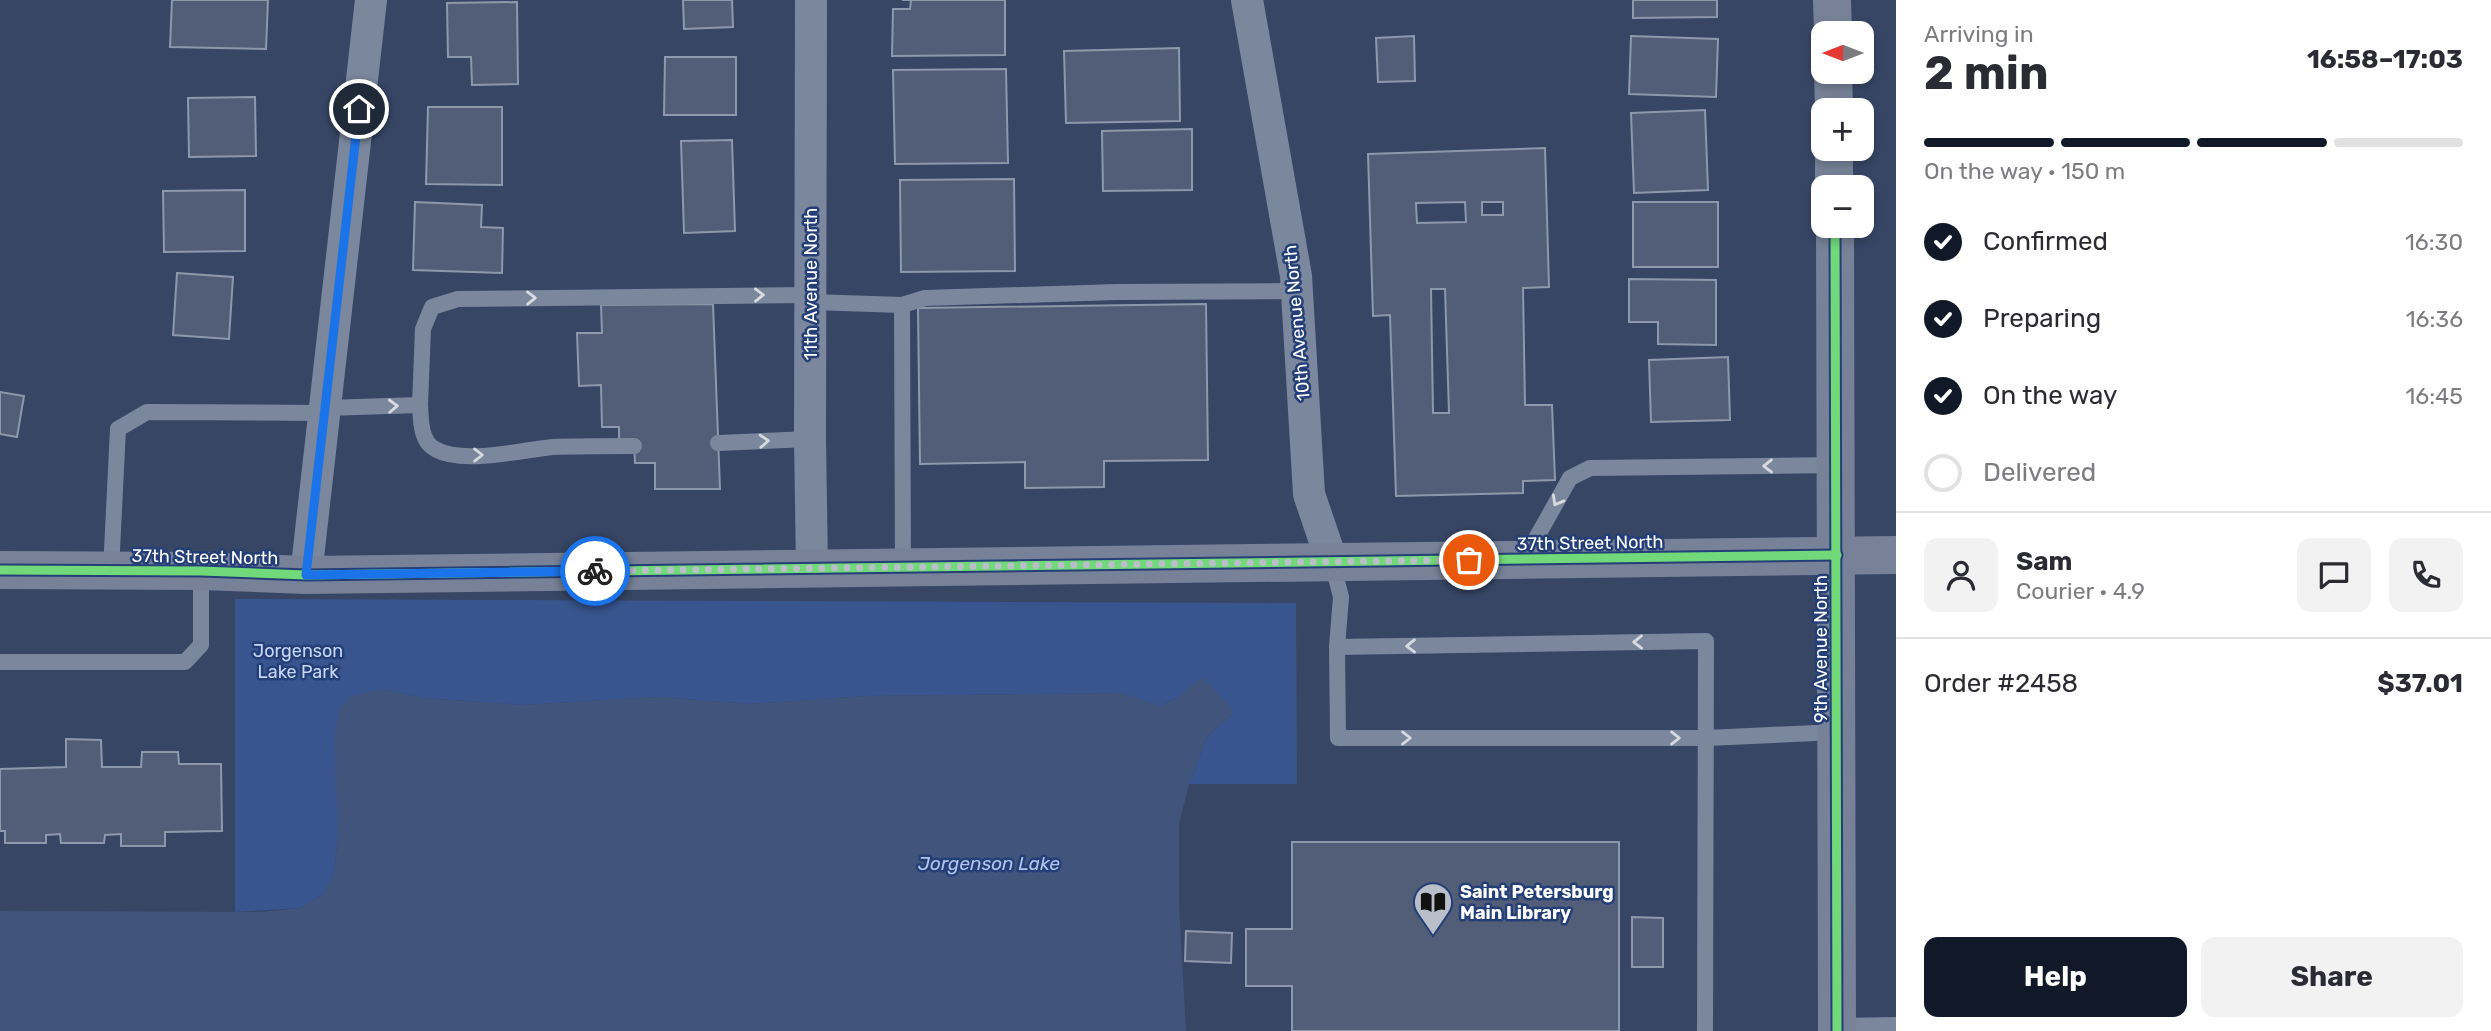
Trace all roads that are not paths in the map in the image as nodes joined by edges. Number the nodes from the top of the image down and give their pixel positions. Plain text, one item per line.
1 (371, 0) edge
2 (811, 0) edge
3 (1247, 0) edge
4 (1832, 0) edge
5 (1833, 21) edge
6 (1835, 238) edge
7 (1298, 291) junction
8 (812, 299) junction
9 (902, 305) junction
10 (420, 405) junction
11 (325, 410) junction
12 (810, 439) junction
13 (718, 443) dead end
14 (635, 446) dead end
15 (1836, 465) junction
16 (1837, 555) junction
17 (1896, 555) edge
18 (1524, 559) junction
19 (1332, 562) junction
20 (903, 567) junction
21 (812, 568) junction
22 (0, 570) edge
23 (111, 570) junction
24 (201, 571) junction
25 (306, 575) junction
26 (1337, 647) junction
27 (0, 662) edge
28 (1837, 732) junction
29 (1707, 738) junction
30 (1896, 1025) edge
31 (1837, 1029) edge
32 (1705, 1031) edge

1 - 11 street
2 - 8 street, 11th Avenue North
3 - 7 street, 10th Avenue North
4 - 5 street
6 - 15 street, 9th Avenue North
7 - 9 lane
7 - 19 street, 10th Avenue North
8 - 9 lane
10 -> 8 lane
8 - 12 street, 11th Avenue North
9 - 20 lane
11 -> 10 lane
10 -> 14 lane
11 - 23 lane
11 - 25 street
13 -> 12 lane
12 - 21 street, 11th Avenue North
15 - 16 street, 9th Avenue North
15 -> 18 lane
16 - 17 street, 37th Street North
16 - 18 street, 37th Street North
16 - 28 street, 9th Avenue North
18 - 19 street, 37th Street North
19 - 20 street, 37th Street North
19 - 26 lane
20 - 21 street, 37th Street North
21 - 25 street, 37th Street North
22 - 23 street, 37th Street North
23 - 24 street, 37th Street North
24 - 25 street, 37th Street North
24 - 27 lane
26 -> 29 lane
29 -> 26 lane
28 - 29 lane
28 - 31 street, 9th Avenue North
29 - 32 lane
30 - 31 lane

